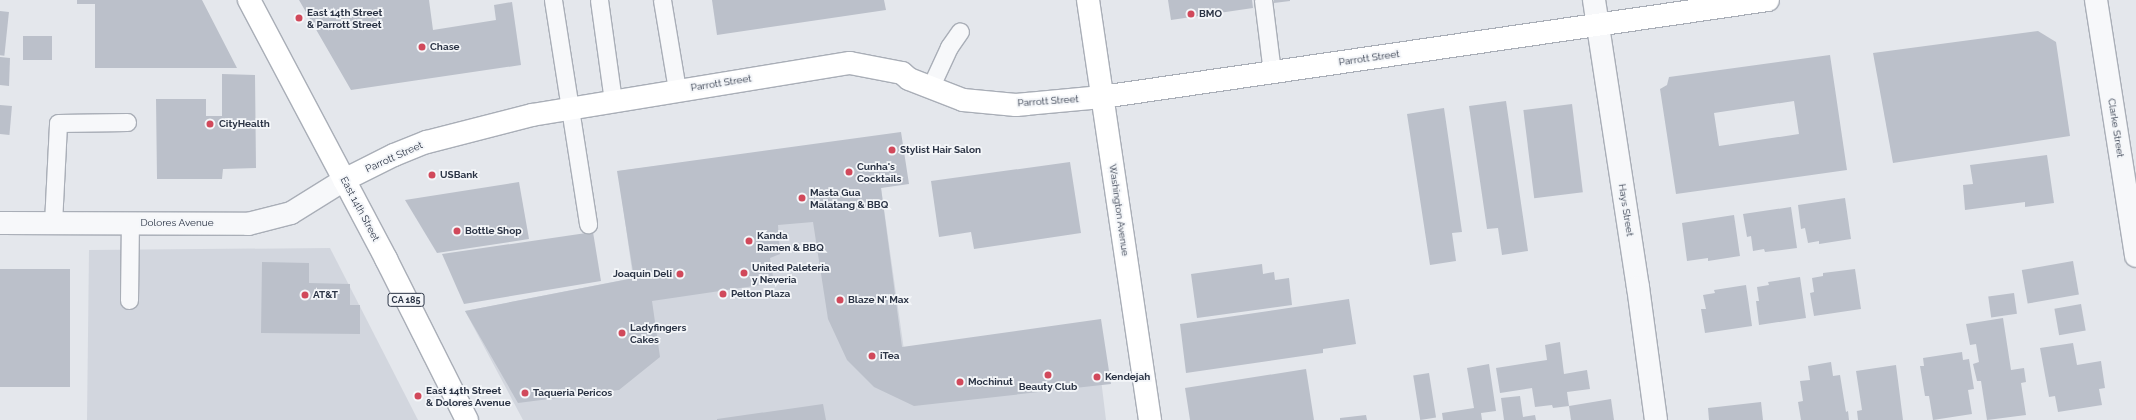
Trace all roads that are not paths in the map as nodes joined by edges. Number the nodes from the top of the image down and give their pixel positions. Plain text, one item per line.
1 (249, 0) edge
2 (553, 0) edge
3 (599, 0) edge
4 (662, 0) edge
5 (1088, 0) edge
6 (1263, 0) edge
7 (1594, 0) edge
8 (1768, 0) edge
9 (2096, 0) edge
10 (1598, 26) junction
11 (960, 31) dead end
12 (1272, 72) junction
13 (931, 86) junction
14 (676, 90) junction
15 (1102, 97) junction
16 (613, 100) junction
17 (571, 108) junction
18 (127, 122) dead end
19 (344, 180) junction
20 (0, 223) edge
21 (53, 223) junction
22 (130, 223) junction
23 (588, 224) dead end
24 (2136, 256) edge
25 (128, 300) dead end
26 (467, 420) edge
27 (1150, 420) edge
28 (1656, 420) edge

1 - 19 street, East 14th Street / CA 185
2 - 17 lane
3 - 16 lane
4 - 14 lane
5 - 15 street, Washington Avenue
6 - 12 lane
7 - 10 street, Hays Street
8 - 10 street, Parrott Street
9 - 24 street, Clarke Street
10 - 12 street, Parrott Street
10 - 28 street, Hays Street
11 - 13 lane
12 - 15 street, Parrott Street
13 - 14 street, Parrott Street
13 - 15 street, Parrott Street
14 - 16 street, Parrott Street
15 - 27 street, Washington Avenue
16 - 17 street, Parrott Street
17 - 19 street, Parrott Street
17 - 23 lane
18 - 21 lane
19 - 22 street, Dolores Avenue
19 - 26 street, East 14th Street / CA 185
20 - 21 street, Dolores Avenue
21 - 22 street, Dolores Avenue
22 - 25 lane

